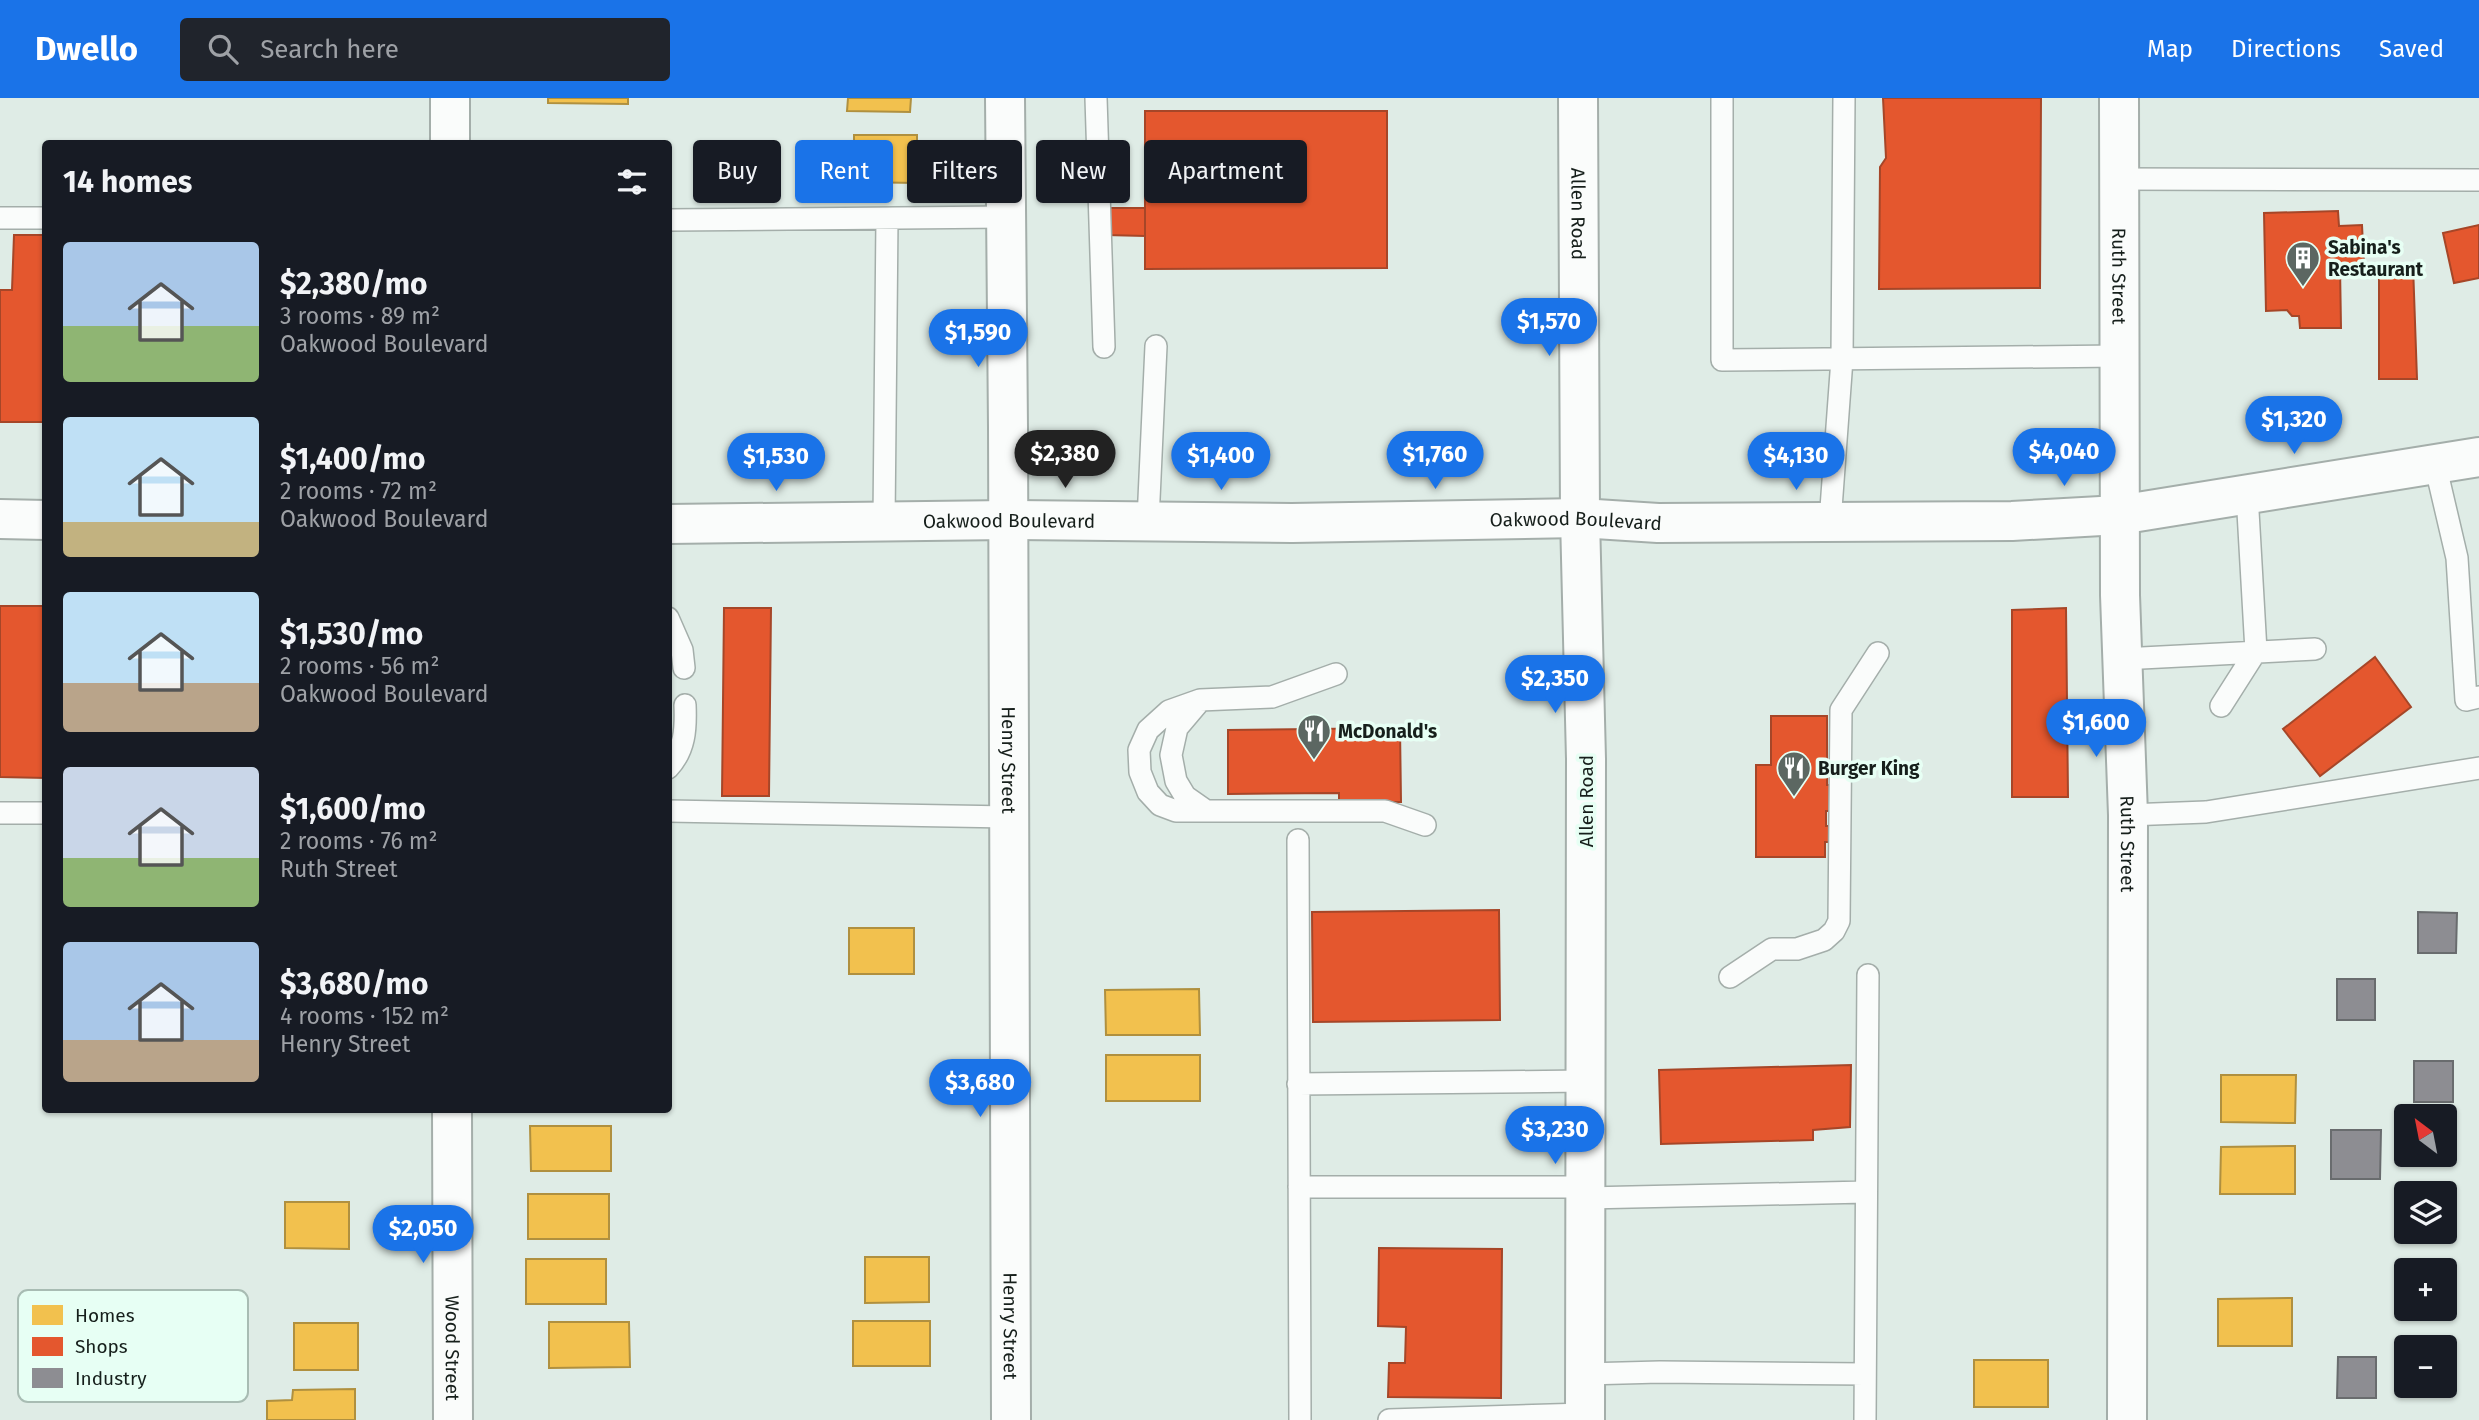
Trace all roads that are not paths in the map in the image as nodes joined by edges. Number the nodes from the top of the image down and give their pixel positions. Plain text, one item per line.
1 (450, 98) edge
2 (1005, 98) edge
3 (1096, 98) edge
4 (1578, 98) edge
5 (1722, 98) edge
6 (1844, 98) edge
7 (2119, 98) edge
8 (450, 140) edge
9 (2119, 180) junction
10 (2479, 180) edge
11 (1006, 217) junction
12 (0, 218) edge
13 (42, 218) edge
14 (887, 219) junction
15 (672, 220) edge
16 (1156, 346) dead end
17 (1104, 347) dead end
18 (2119, 356) junction
19 (1842, 359) junction
20 (2479, 457) edge
21 (2435, 464) junction
22 (2247, 494) junction
23 (2119, 515) junction
24 (1580, 518) junction
25 (0, 519) edge
26 (42, 520) edge
27 (1008, 520) junction
28 (884, 521) junction
29 (1148, 521) junction
30 (1830, 522) junction
31 (672, 524) edge
32 (672, 627) edge
33 (2315, 649) dead end
34 (2256, 652) junction
35 (1878, 653) dead end
36 (2122, 659) junction
37 (684, 667) dead end
38 (1336, 674) dead end
39 (2479, 697) edge
40 (1200, 701) junction
41 (685, 705) dead end
42 (2221, 706) dead end
43 (672, 763) edge
44 (2479, 768) edge
45 (1205, 810) junction
46 (672, 811) edge
47 (0, 813) edge
48 (42, 813) edge
49 (2128, 816) junction
50 (1009, 817) junction
51 (1425, 825) dead end
52 (1298, 840) dead end
53 (1868, 975) dead end
54 (1730, 977) dead end
55 (1586, 1081) junction
56 (1298, 1084) junction
57 (452, 1113) edge
58 (1299, 1187) junction
59 (1866, 1192) junction
60 (1585, 1193) junction
61 (1585, 1374) junction
62 (1865, 1374) junction
63 (1585, 1417) edge
64 (453, 1420) edge
65 (1011, 1420) edge
66 (1300, 1420) edge
67 (1389, 1420) edge
68 (1865, 1420) edge
69 (2127, 1420) edge

1 - 8 main road
2 - 11 main road, Henry Street
3 - 17 lane
4 - 24 main road, Allen Road
5 - 19 lane
6 - 19 lane
7 - 9 main road, Ruth Street
9 - 10 lane
9 - 18 main road, Ruth Street
11 - 14 lane
11 - 27 main road, Henry Street
12 - 13 lane
14 - 15 lane
14 - 28 lane
16 - 29 lane
18 - 19 lane
18 - 23 main road, Ruth Street
19 - 30 lane
20 - 21 main road, Oakwood Boulevard
21 - 22 main road, Oakwood Boulevard
21 - 39 lane
22 - 23 main road, Oakwood Boulevard
22 - 34 lane
23 - 30 main road, Oakwood Boulevard
23 - 36 main road, Ruth Street
24 - 29 main road, Oakwood Boulevard
24 - 30 main road, Oakwood Boulevard
24 - 55 main road, Allen Road
25 - 26 main road
27 - 28 main road, Oakwood Boulevard
27 - 29 main road, Oakwood Boulevard
27 - 50 main road, Henry Street
28 - 31 main road, Oakwood Boulevard
32 - 37 lane
33 - 34 lane
34 - 36 lane
34 - 42 lane
35 - 54 lane
36 - 49 main road, Ruth Street
38 - 40 lane
40 - 45 lane
40 - 45 lane
41 - 43 lane
44 - 49 lane
45 - 51 lane
46 - 50 lane
47 - 48 lane
49 - 69 main road, Ruth Street
50 - 65 main road, Henry Street
52 - 56 lane
53 - 59 lane
55 - 56 lane
55 - 60 main road, Allen Road
56 - 58 lane
57 - 64 main road, Wood Street
58 - 60 lane
58 - 66 lane
59 - 60 lane
59 - 62 lane
60 - 61 main road, Allen Road
61 - 62 lane
61 - 63 main road, Allen Road
62 - 68 lane
63 - 67 lane

